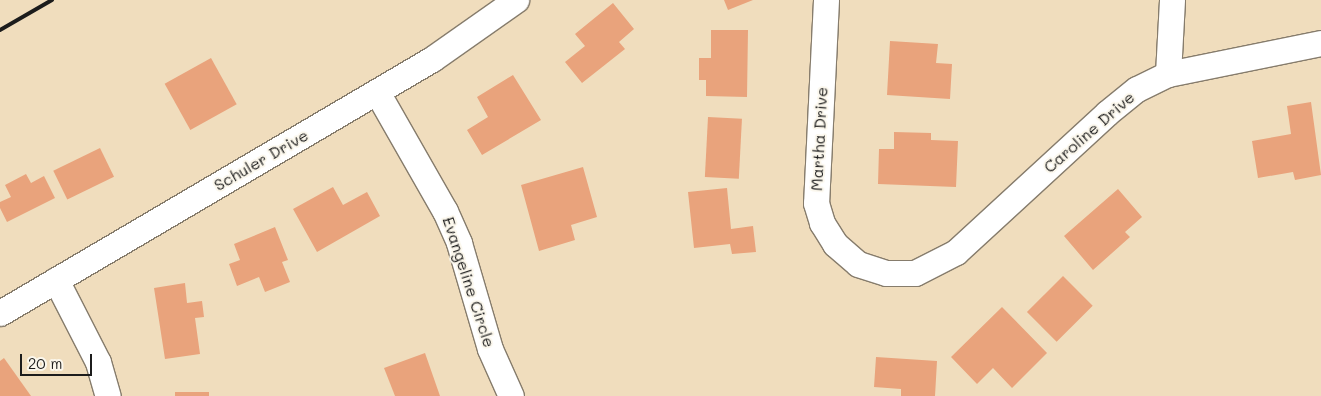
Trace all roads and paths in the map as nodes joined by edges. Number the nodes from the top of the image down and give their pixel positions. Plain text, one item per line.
1 (516, 0) edge
2 (826, 0) edge
3 (1172, 0) edge
4 (1321, 43) edge
5 (1168, 74) junction
6 (378, 92) junction
7 (886, 273) joint
8 (56, 280) junction
9 (0, 313) edge
10 (108, 396) edge
11 (511, 396) edge

1 - 6 street, Schuler Drive
2 - 7 street, Martha Drive
3 - 5 street
4 - 5 street, Caroline Drive
5 - 7 street, Caroline Drive
6 - 8 street, Schuler Drive
6 - 11 street, Evangeline Circle
8 - 9 street, Schuler Drive
8 - 10 street

